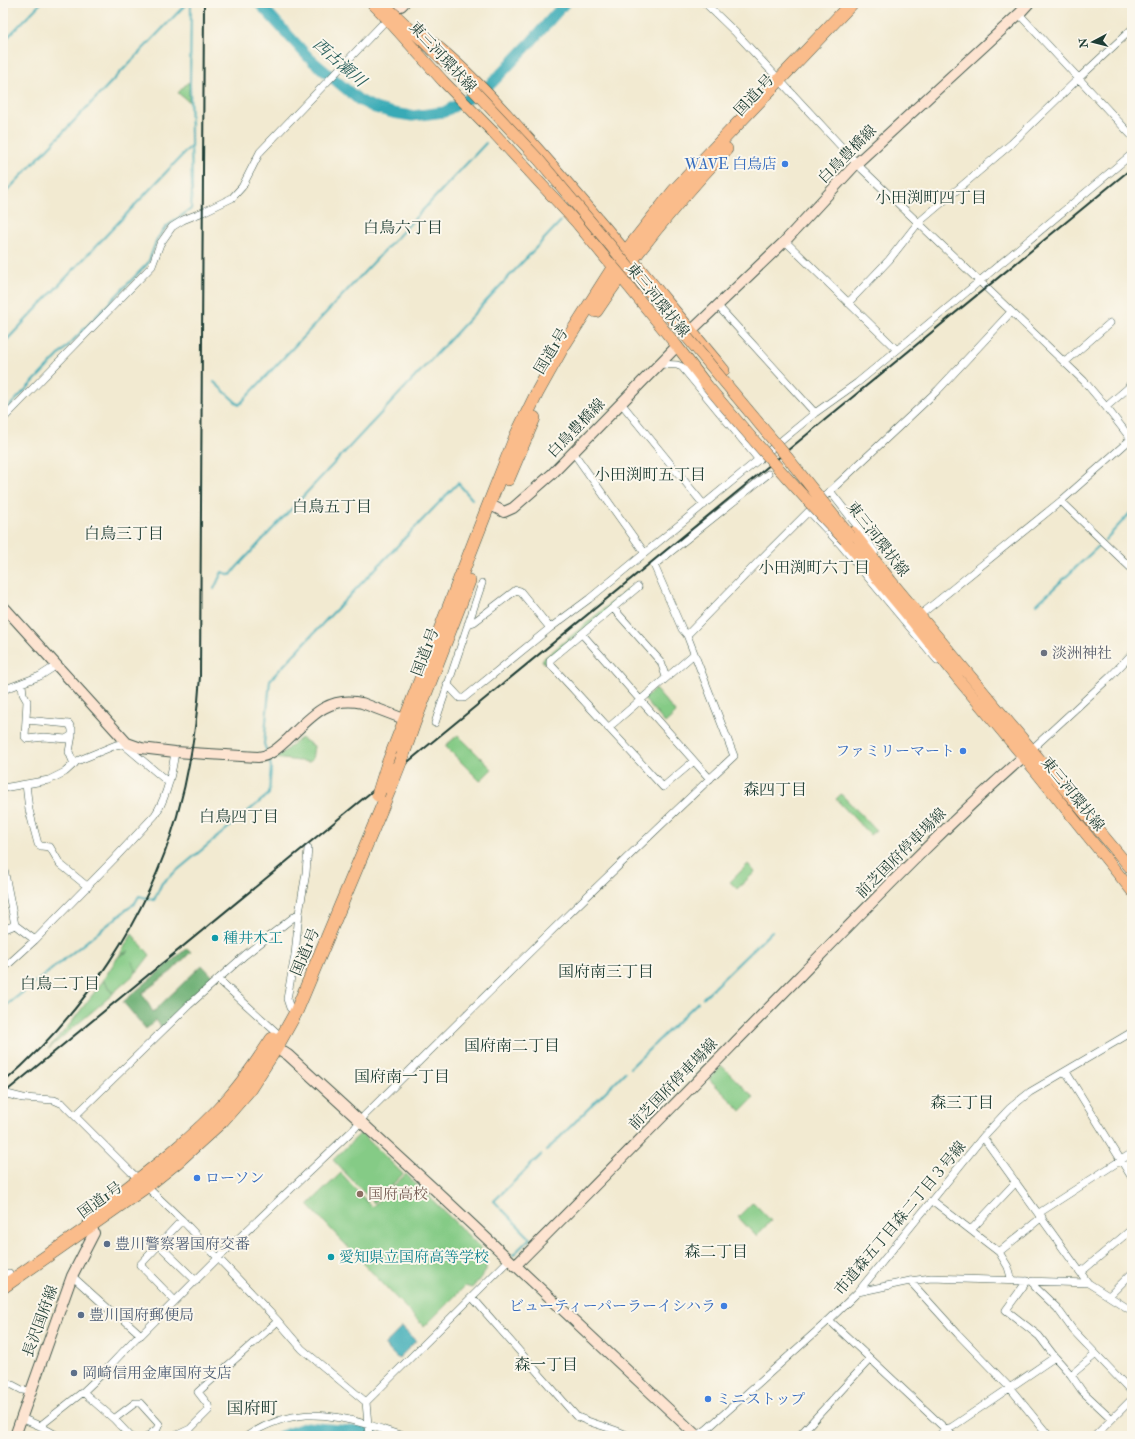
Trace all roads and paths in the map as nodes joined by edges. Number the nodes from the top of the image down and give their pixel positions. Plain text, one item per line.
1 (372, 3) edge
2 (705, 3) edge
3 (852, 3) edge
4 (863, 3) edge
5 (1029, 3) edge
6 (400, 4) edge
7 (383, 6) edge
8 (1019, 14) junction
9 (399, 18) junction
10 (1132, 29) edge
11 (1079, 78) junction
12 (783, 82) junction
13 (1132, 136) edge
14 (1132, 154) edge
15 (856, 163) junction
16 (918, 223) junction
17 (785, 241) junction
18 (628, 256) junction
19 (616, 272) junction
20 (979, 280) junction
21 (848, 303) junction
22 (717, 305) junction
23 (1011, 312) junction
24 (1110, 323) dead end
25 (691, 331) junction
26 (677, 346) junction
27 (897, 350) junction
28 (1065, 362) junction
29 (660, 364) junction
30 (1132, 381) edge
31 (621, 403) junction
32 (1106, 407) junction
33 (816, 413) junction
34 (3, 420) edge
35 (1131, 438) edge
36 (574, 452) junction
37 (759, 460) junction
38 (768, 474) dead end
39 (830, 491) junction
40 (1061, 500) junction
41 (704, 504) junction
42 (492, 506) junction
43 (809, 511) junction
44 (849, 536) junction
45 (644, 552) junction
46 (1132, 569) edge
47 (482, 583) dead end
48 (638, 588) dead end
49 (3, 606) edge
50 (613, 608) junction
51 (919, 617) junction
52 (468, 624) junction
53 (550, 628) junction
54 (582, 634) junction
55 (687, 635) junction
56 (694, 654) junction
57 (1132, 654) edge
58 (57, 665) junction
59 (666, 677) junction
60 (959, 680) junction
61 (22, 684) junction
62 (447, 684) junction
63 (3, 690) edge
64 (640, 700) junction
65 (26, 720) junction
66 (409, 721) junction
67 (435, 722) dead end
68 (608, 728) junction
69 (72, 735) junction
70 (125, 744) junction
71 (1032, 749) junction
72 (175, 752) junction
73 (1023, 757) junction
74 (694, 761) junction
75 (74, 764) junction
76 (710, 779) junction
77 (168, 782) junction
78 (26, 784) junction
79 (3, 788) edge
80 (308, 848) dead end
81 (3, 864) edge
82 (1132, 870) edge
83 (88, 886) junction
84 (1132, 891) edge
85 (299, 913) junction
86 (15, 925) junction
87 (3, 930) edge
88 (35, 940) junction
89 (3, 970) edge
90 (218, 979) junction
91 (290, 1008) junction
92 (276, 1032) junction
93 (1132, 1032) edge
94 (273, 1045) junction
95 (1065, 1072) junction
96 (4, 1095) edge
97 (76, 1115) junction
98 (360, 1121) junction
99 (984, 1137) junction
100 (1132, 1152) edge
101 (1120, 1160) junction
102 (1132, 1178) edge
103 (1016, 1182) junction
104 (143, 1183) junction
105 (933, 1201) junction
106 (1040, 1215) junction
107 (182, 1220) junction
108 (90, 1222) junction
109 (1132, 1229) edge
110 (971, 1230) junction
111 (159, 1245) junction
112 (999, 1252) junction
113 (218, 1258) junction
114 (512, 1263) junction
115 (1081, 1272) junction
116 (1132, 1273) edge
117 (5, 1275) edge
118 (72, 1276) junction
119 (196, 1281) junction
120 (910, 1281) junction
121 (1012, 1281) junction
122 (1030, 1281) junction
123 (1088, 1283) junction
124 (3, 1287) edge
125 (858, 1292) junction
126 (1109, 1296) junction
127 (472, 1297) junction
128 (175, 1301) junction
129 (1132, 1311) edge
130 (829, 1320) junction
131 (278, 1321) junction
132 (141, 1335) junction
133 (1096, 1354) junction
134 (1055, 1357) junction
135 (870, 1359) junction
136 (1071, 1375) junction
137 (3, 1380) edge
138 (1010, 1388) junction
139 (30, 1391) junction
140 (83, 1392) junction
141 (1132, 1392) edge
142 (1132, 1399) edge
143 (366, 1402) junction
144 (21, 1418) junction
145 (114, 1419) junction
146 (1112, 1419) junction
147 (40, 1426) junction
148 (945, 1429) junction
149 (369, 1430) edge
150 (15, 1436) edge
151 (58, 1436) edge
152 (130, 1436) edge
153 (148, 1436) edge
154 (175, 1436) edge
155 (247, 1436) edge
156 (404, 1436) edge
157 (628, 1436) edge
158 (697, 1436) edge
159 (799, 1436) edge
160 (939, 1436) edge
161 (953, 1436) edge
162 (1049, 1436) edge
163 (1095, 1436) edge

1 - 7 main road, 東三河環状線
2 - 12 street
3 - 12 highway, 国道1号
4 - 12 highway, 国道1号
5 - 8 main road, 白鳥豊橋線
6 - 34 street
7 - 9 main road, 東三河環状線, bridge
7 - 19 main road, 東三河環状線, bridge
8 - 11 street
8 - 15 main road, 白鳥豊橋線
9 - 18 main road, 東三河環状線, bridge
9 - 44 main road, 東三河環状線, bridge
10 - 11 street
11 - 13 street
11 - 16 street
12 - 15 street
12 - 18 highway, 国道1号
14 - 20 street
15 - 16 street
15 - 17 main road, 白鳥豊橋線
16 - 20 street
16 - 21 street
17 - 21 street
17 - 22 main road, 白鳥豊橋線
18 - 19 highway, 国道1号
18 - 25 main road, 東三河環状線
19 - 26 main road, 東三河環状線
19 - 42 highway, 国道1号
20 - 23 street
20 - 27 street
21 - 27 street
22 - 25 main road, 白鳥豊橋線
22 - 33 street
23 - 28 street
23 - 39 street
24 - 28 street
25 - 44 main road, 東三河環状線
26 - 29 main road, 白鳥豊橋線
26 - 44 main road, 東三河環状線, bridge
27 - 33 street
28 - 32 street
29 - 31 main road, 白鳥豊橋線
29 - 37 street
30 - 32 street
31 - 36 main road, 白鳥豊橋線
31 - 41 street
32 - 35 street
33 - 37 street
35 - 40 street
36 - 42 main road, 白鳥豊橋線
36 - 45 street
37 - 41 street
38 - 55 street
39 - 43 street
39 - 51 street
40 - 46 street
40 - 51 street
41 - 45 street
42 - 66 highway, 国道1号
43 - 55 street
43 - 60 street
44 - 51 main road, 東三河環状線
44 - 51 main road, 東三河環状線
45 - 53 street
47 - 52 street
48 - 50 street
49 - 58 main road
50 - 54 street
50 - 59 street
51 - 60 main road, 東三河環状線
51 - 71 main road, 東三河環状線
52 - 53 street
52 - 62 street
53 - 62 street
54 - 64 street
54 - 68 street
55 - 56 street
56 - 59 street
56 - 76 street
57 - 71 street
58 - 61 street
58 - 70 main road
59 - 64 street
60 - 73 main road, 東三河環状線
61 - 63 street
61 - 65 street
62 - 67 street
64 - 68 street
64 - 74 street
65 - 69 street
65 - 69 street
66 - 72 main road
66 - 91 highway, 国道1号, bridge
66 - 94 highway, 国道1号, bridge
68 - 74 street
69 - 75 street
70 - 72 main road
70 - 75 street
70 - 77 street
71 - 73 main road, 前芝国府停車場線
71 - 82 main road, 東三河環状線
72 - 77 street
73 - 84 main road, 東三河環状線
73 - 114 main road, 前芝国府停車場線
74 - 76 street
75 - 78 street
76 - 98 street
77 - 83 street
78 - 79 street
78 - 83 street
80 - 85 street
81 - 86 street
83 - 88 street
85 - 90 street
85 - 91 street
86 - 87 street
86 - 88 street
88 - 89 street
90 - 92 street
90 - 97 street
91 - 92 highway, 国道1号
92 - 94 highway, 国道1号
93 - 95 street, 市道森五丁目森二丁目３号線
94 - 98 main road
94 - 104 highway, 国道1号
95 - 99 street, 市道森五丁目森二丁目３号線
95 - 101 street
96 - 97 street
97 - 104 street
98 - 113 street
98 - 114 main road
99 - 103 street
99 - 105 street, 市道森五丁目森二丁目３号線
100 - 101 street
101 - 102 street
101 - 106 street
103 - 106 street
103 - 110 street
104 - 107 street
104 - 108 highway, 国道1号
105 - 110 street
105 - 125 street, 市道森五丁目森二丁目３号線
106 - 112 street
106 - 115 street
107 - 111 street
107 - 113 street
108 - 117 highway, 国道1号
108 - 118 main road, 長沢国府線
108 - 124 highway, 国道1号
109 - 115 street
110 - 112 street
111 - 119 street
111 - 128 street
112 - 121 street
113 - 119 street
113 - 131 street
114 - 127 street
114 - 158 main road
115 - 123 street
116 - 126 street
118 - 132 street
118 - 139 main road, 長沢国府線
119 - 128 street
120 - 121 street
120 - 125 street
120 - 138 street
121 - 122 street
122 - 123 street
122 - 133 street
122 - 134 street
123 - 126 street
125 - 130 street, 市道森五丁目森二丁目３号線
126 - 129 street
127 - 143 street
127 - 157 street
128 - 132 street
130 - 135 street
130 - 158 street, 市道森五丁目森二丁目３号線
131 - 143 street
131 - 154 street
132 - 140 street
133 - 136 street
133 - 141 street
134 - 136 street
134 - 138 street
135 - 148 street
135 - 159 street
136 - 146 street
137 - 139 street
138 - 148 street
138 - 162 street
139 - 144 main road, 長沢国府線
140 - 145 street
140 - 147 street
142 - 146 street
143 - 149 street
144 - 147 street
144 - 150 main road, 長沢国府線
145 - 152 street
145 - 153 street
146 - 163 street
147 - 151 street
148 - 160 street
148 - 161 street
149 - 155 street
149 - 156 street

